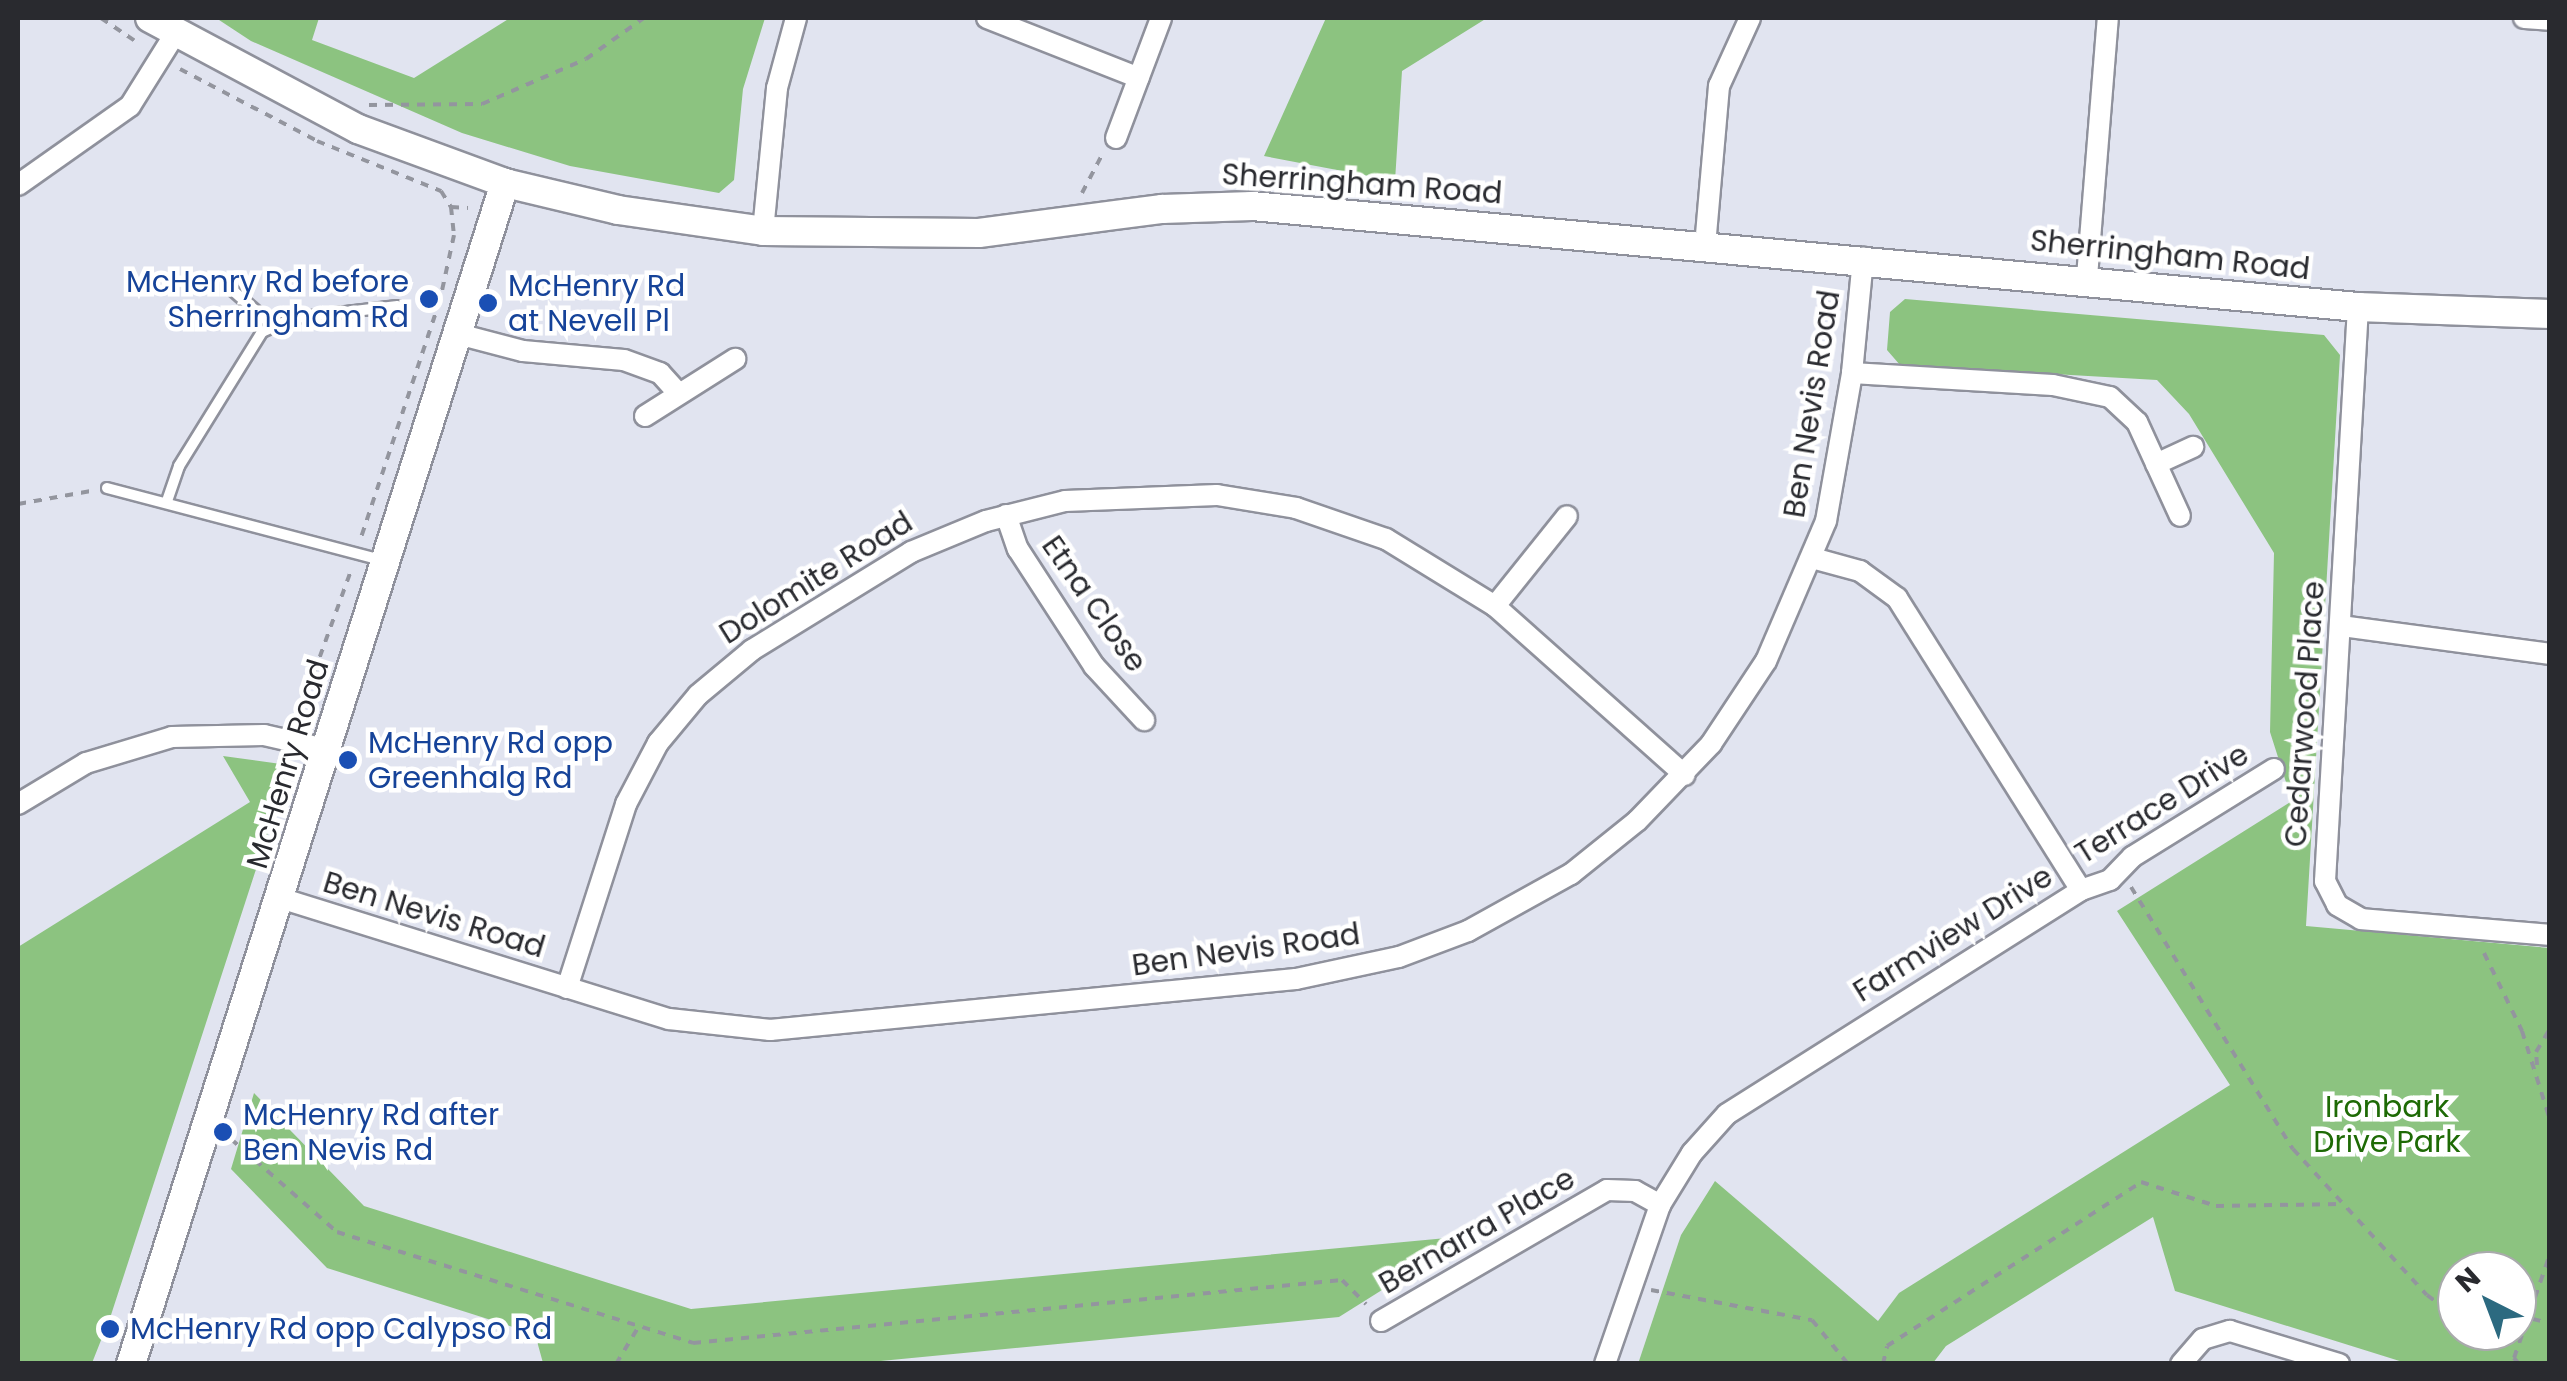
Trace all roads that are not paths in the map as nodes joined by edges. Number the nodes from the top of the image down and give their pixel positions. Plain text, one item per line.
1 (796, 18) edge
2 (987, 18) edge
3 (1161, 18) edge
4 (1750, 18) edge
5 (2108, 18) edge
6 (2524, 18) edge
7 (2550, 20) edge
8 (145, 30) edge
9 (175, 34) junction
10 (1138, 78) junction
11 (1116, 138) road end
12 (506, 182) junction
13 (18, 185) edge
14 (763, 231) junction
15 (1705, 246) junction
16 (1864, 258) junction
17 (2086, 277) junction
18 (230, 288) dead end
19 (397, 306) dead end
20 (2358, 306) junction
21 (2550, 314) edge
22 (272, 325) junction
23 (458, 334) junction
24 (735, 358) dead end
25 (1852, 374) junction
26 (679, 394) junction
27 (646, 416) dead end
28 (2193, 447) dead end
29 (2156, 464) junction
30 (107, 488) road end
31 (166, 500) junction
32 (1006, 515) junction
33 (1567, 516) dead end
34 (2180, 516) dead end
35 (1816, 558) junction
36 (386, 560) junction
37 (1495, 606) junction
38 (2341, 626) junction
39 (2550, 654) edge
40 (1144, 720) dead end
41 (325, 750) junction
42 (2274, 770) dead end
43 (1685, 774) junction
44 (18, 804) edge
45 (2081, 890) junction
46 (280, 898) junction
47 (2550, 935) edge
48 (566, 988) junction
49 (1660, 1204) junction
50 (1381, 1321) road end
51 (130, 1364) edge
52 (1604, 1364) edge
53 (2182, 1364) edge
54 (2339, 1364) edge

1 - 14 street
2 - 10 street
3 - 10 street
4 - 15 street
5 - 17 street
6 - 7 street
8 - 9 street, Sherringham Road
9 - 12 street, Sherringham Road
9 - 13 street
10 - 11 street
12 - 14 street, Sherringham Road
12 - 23 street, McHenry Road
14 - 15 street, Sherringham Road
15 - 16 street, Sherringham Road
16 - 17 street, Sherringham Road
16 - 25 street, Ben Nevis Road
17 - 20 street, Sherringham Road
18 - 22 lane
19 - 22 lane
20 - 21 street, Sherringham Road
20 - 38 street, Cedarwood Place
22 - 31 lane
23 - 26 street
23 - 36 street, McHenry Road
24 - 26 street
25 - 29 street
25 - 35 street, Ben Nevis Road
26 - 27 street
28 - 29 street
29 - 34 street
30 - 31 lane
31 - 36 lane
32 - 37 street, Dolomite Road
32 - 40 street, Etna Close
32 - 48 street, Dolomite Road
33 - 37 street
35 - 43 street, Ben Nevis Road
35 - 45 street, Farmview Drive
36 - 41 street, McHenry Road
37 - 43 street, Dolomite Road
38 - 39 street
38 - 47 street, Cedarwood Place
41 - 44 street
41 - 46 street, McHenry Road
42 - 45 street, Terrace Drive
43 - 48 street, Ben Nevis Road
45 - 49 street, Farmview Drive
46 - 48 street, Ben Nevis Road
46 - 51 street, McHenry Road
49 - 50 street, Bernarra Place
49 - 52 street, Farmview Drive
53 - 54 street

